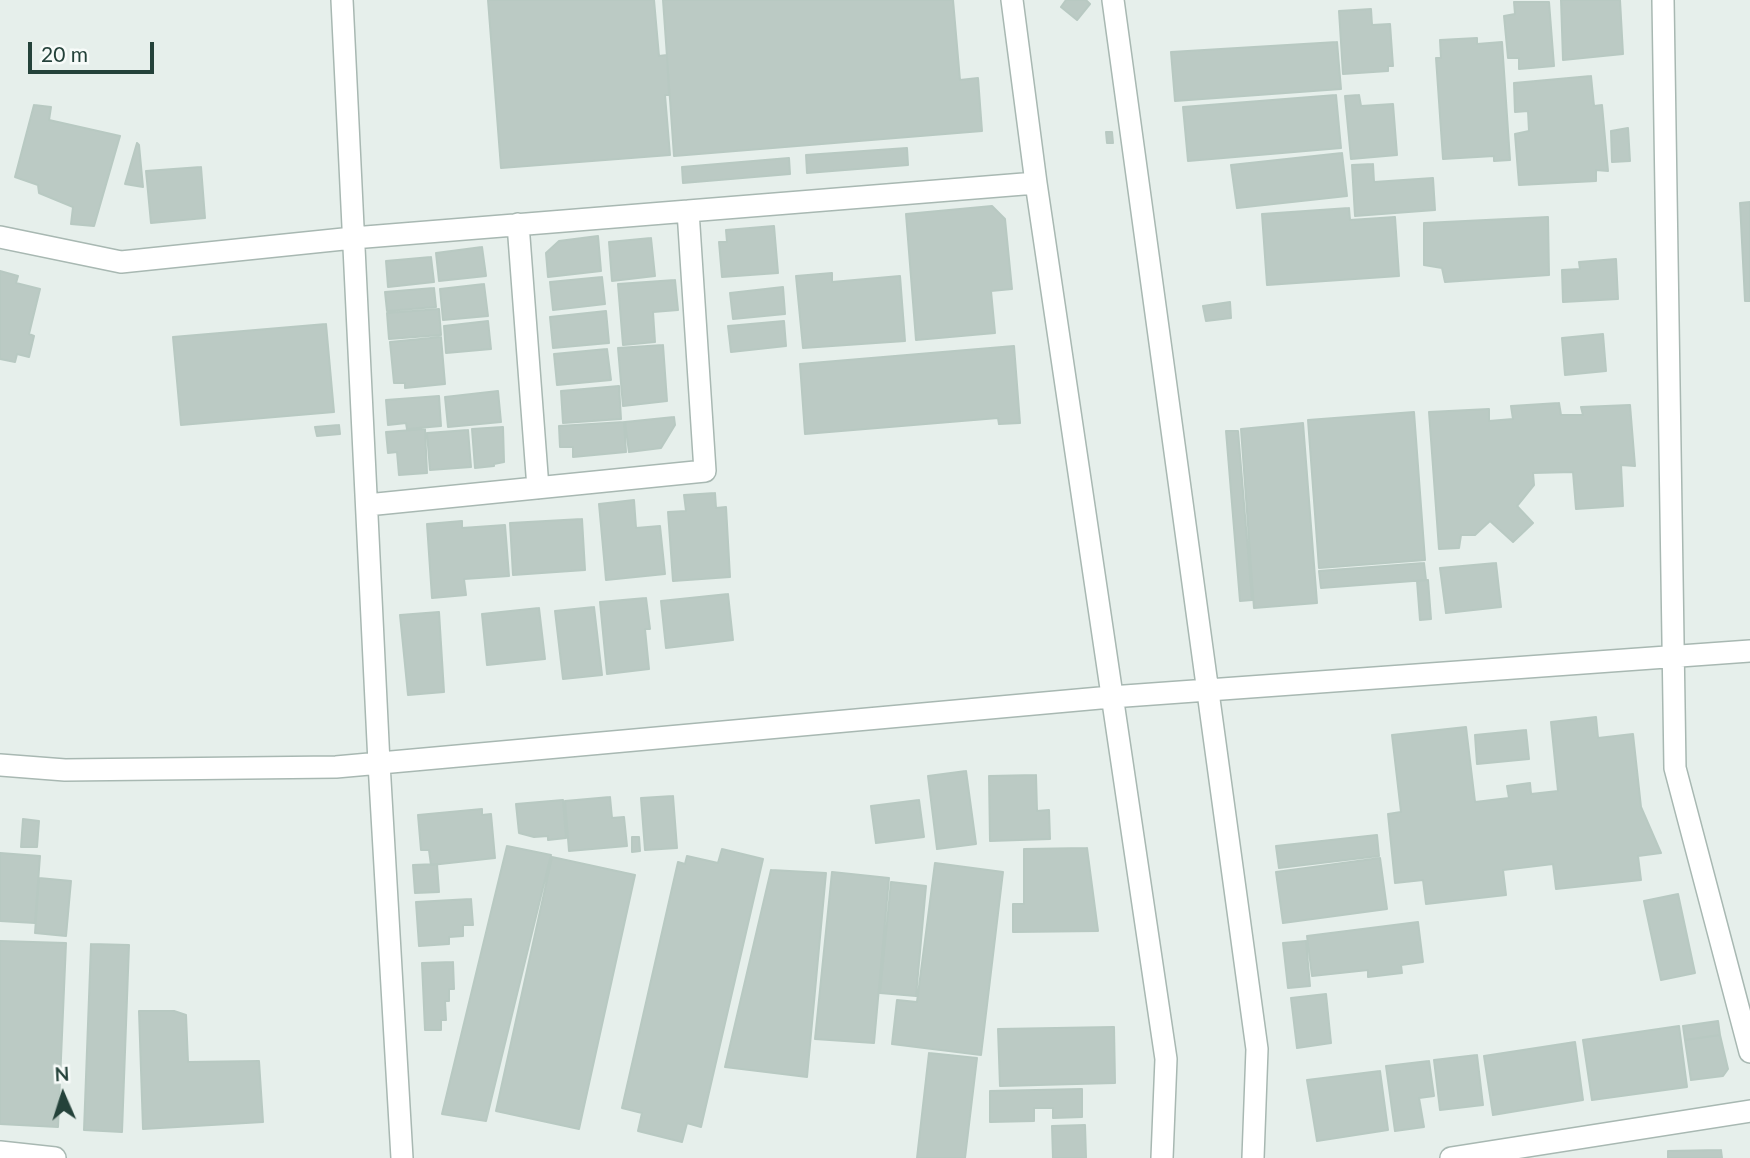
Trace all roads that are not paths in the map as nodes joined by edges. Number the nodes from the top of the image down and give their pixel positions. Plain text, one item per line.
1 (342, 0) edge
2 (1012, 0) edge
3 (1114, 0) edge
4 (1663, 0) edge
5 (1036, 183) junction
6 (688, 211) junction
7 (518, 225) junction
8 (0, 237) edge
9 (353, 238) junction
10 (538, 488) junction
11 (367, 505) junction
12 (1750, 651) edge
13 (1674, 657) junction
14 (1207, 689) junction
15 (1111, 697) junction
16 (379, 763) junction
17 (0, 765) edge
18 (1750, 1052) edge
19 (1750, 1111) edge
20 (0, 1152) edge
21 (55, 1158) edge
22 (402, 1158) edge
23 (1162, 1158) edge
24 (1253, 1158) edge
25 (1451, 1158) edge

1 - 9 street
2 - 5 street
3 - 14 street
4 - 13 street
5 - 6 street
5 - 15 street
6 - 7 street
6 - 10 street
7 - 9 street
7 - 10 street
8 - 9 street
9 - 11 street
10 - 11 street
11 - 16 street
12 - 13 street
13 - 14 street
13 - 18 street
14 - 15 street
14 - 24 street
15 - 16 street
15 - 23 street
16 - 17 street
16 - 22 street
19 - 25 street
20 - 21 street

